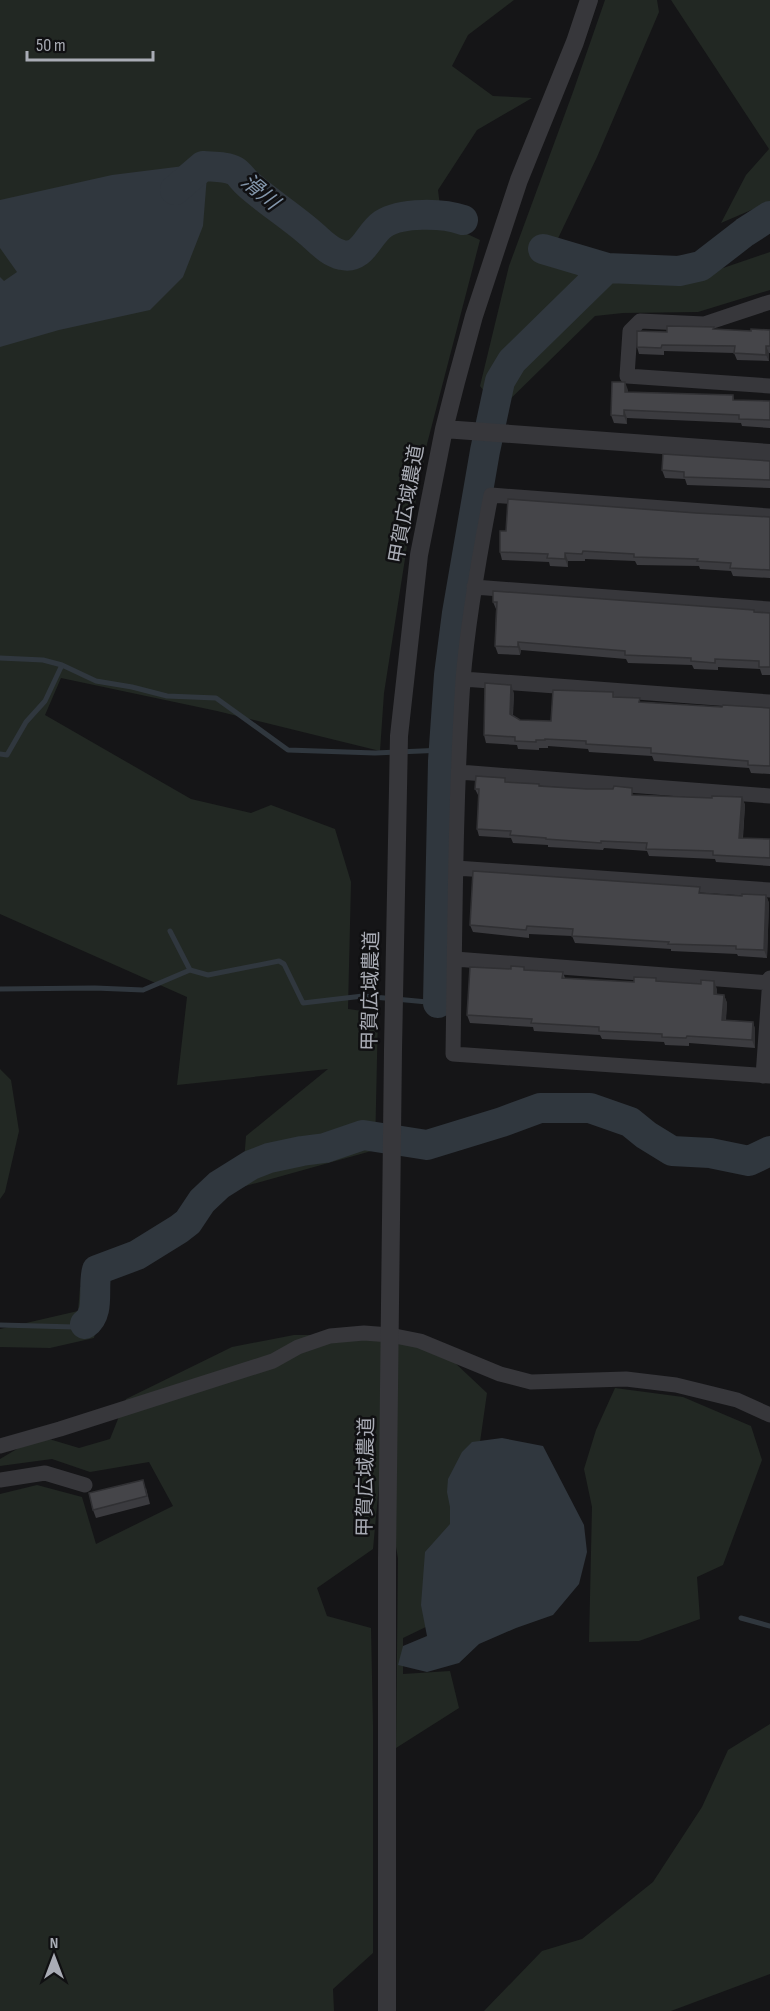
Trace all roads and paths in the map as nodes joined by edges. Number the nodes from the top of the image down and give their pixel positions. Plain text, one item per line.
1 (589, 0) edge
2 (770, 302) edge
3 (770, 386) edge
4 (444, 429) junction
5 (770, 453) edge
6 (770, 516) edge
7 (474, 587) junction
8 (770, 609) edge
9 (463, 679) junction
10 (770, 702) edge
11 (459, 772) junction
12 (770, 796) edge
13 (456, 868) junction
14 (770, 890) edge
15 (455, 959) junction
16 (770, 978) edge
17 (770, 983) edge
18 (766, 1076) edge
19 (390, 1335) junction
20 (770, 1416) edge
21 (0, 1446) edge
22 (0, 1480) edge
23 (86, 1485) dead end
24 (387, 2011) edge

1 - 4 street, 甲賀広域農道
2 - 3 street
4 - 5 street
4 - 19 street, 甲賀広域農道
6 - 7 street
7 - 8 street
7 - 9 street
9 - 10 street
9 - 11 street
11 - 12 street
11 - 13 street
13 - 14 street
13 - 15 street
15 - 17 street
15 - 18 street
16 - 17 street
17 - 18 street
19 - 20 street
19 - 21 street
19 - 24 street, 甲賀広域農道
22 - 23 street

